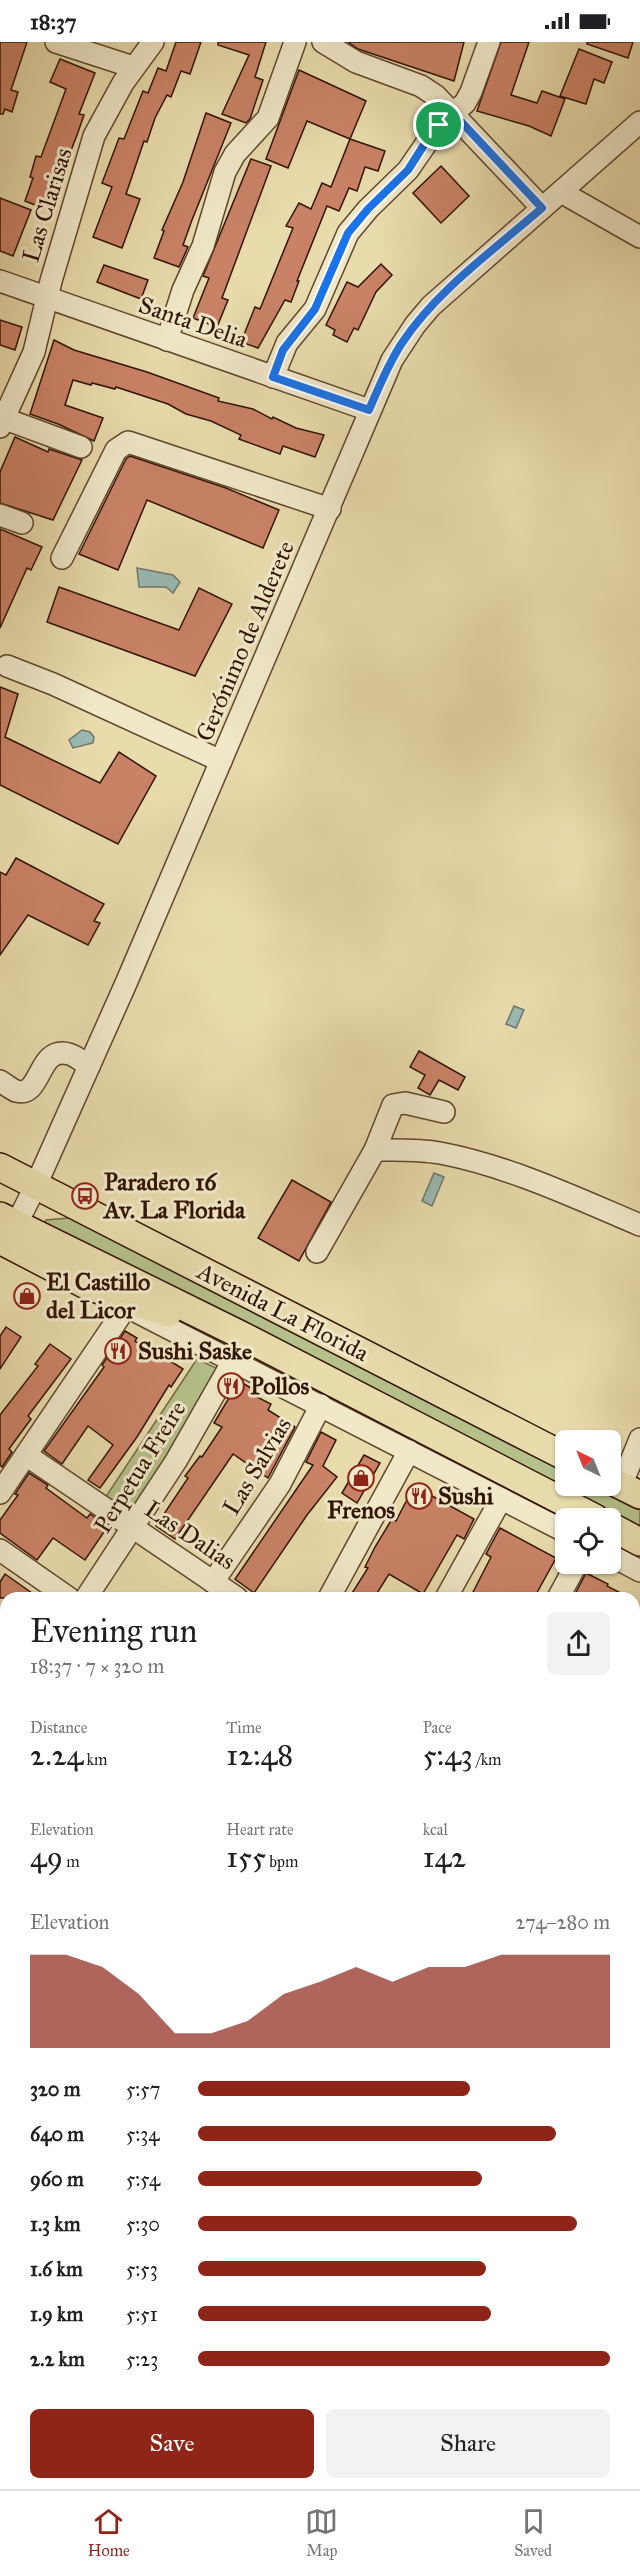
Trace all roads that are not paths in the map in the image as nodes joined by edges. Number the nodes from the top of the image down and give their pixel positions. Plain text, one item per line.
1 (56, 42) edge
2 (153, 42) edge
3 (295, 42) edge
4 (323, 42) edge
5 (489, 42) edge
6 (133, 67) junction
7 (452, 112) junction
8 (640, 122) edge
9 (561, 192) junction
10 (542, 208) junction
11 (640, 237) edge
12 (0, 281) edge
13 (47, 298) junction
14 (167, 340) junction
15 (273, 377) junction
16 (369, 410) junction
17 (1, 421) edge
18 (81, 447) dead end
19 (330, 509) junction
20 (0, 515) edge
21 (22, 523) dead end
22 (62, 558) dead end
23 (8, 666) dead end
24 (221, 761) junction
25 (89, 1066) junction
26 (0, 1081) edge
27 (444, 1112) dead end
28 (375, 1150) junction
29 (0, 1167) edge
30 (36, 1185) junction
31 (640, 1225) edge
32 (4, 1236) edge
33 (317, 1252) dead end
34 (88, 1286) junction
35 (126, 1306) junction
36 (239, 1334) junction
37 (233, 1361) junction
38 (321, 1405) junction
39 (468, 1408) junction
40 (640, 1439) edge
41 (451, 1444) junction
42 (409, 1451) junction
43 (555, 1452) edge
44 (26, 1455) junction
45 (624, 1487) edge
46 (0, 1493) edge
47 (501, 1499) junction
48 (576, 1508) edge
49 (555, 1526) edge
50 (133, 1527) junction
51 (621, 1532) edge
52 (640, 1542) edge
53 (0, 1550) edge
54 (621, 1560) edge
55 (640, 1570) edge
56 (571, 1574) edge
57 (213, 1582) junction
58 (60, 1592) edge
59 (90, 1592) edge
60 (228, 1592) edge
61 (332, 1592) edge
62 (449, 1592) edge
63 (561, 1592) edge

1 - 6 street
2 - 6 street, Las Clarisas
3 - 14 street
4 - 7 street
5 - 7 street
6 - 13 street, Las Clarisas
7 - 10 street
7 - 15 street
8 - 9 street, Gerónimo de Alderete
9 - 10 street, Gerónimo de Alderete
9 - 11 street
10 - 16 street, Gerónimo de Alderete
12 - 13 street, Santa Delia
13 - 14 street, Santa Delia
13 - 17 street, Las Clarisas
14 - 15 street, Santa Delia
15 - 16 street, Santa Delia
16 - 19 street, Gerónimo de Alderete
17 - 18 street
19 - 22 street
19 - 24 street, Gerónimo de Alderete
20 - 21 street
23 - 24 street
24 - 25 street, Gerónimo de Alderete
25 - 26 street
25 - 30 street, Gerónimo de Alderete
27 - 28 street
28 - 31 street
28 - 33 street
29 - 30 main road, Avenida La Florida
30 - 32 street, Gerónimo de Alderete
30 - 39 main road, Avenida La Florida
32 - 34 main road
32 - 36 main road, Avenida La Florida
34 - 35 street
34 - 36 main road
35 - 37 street
35 - 44 street
36 - 41 main road, Avenida La Florida
37 - 38 street
37 - 50 street, Perpetua Freire
38 - 42 street
38 - 57 street, Las Salvias
39 - 41 main road
39 - 43 main road, Avenida La Florida
40 - 45 street
41 - 48 main road, Avenida La Florida
42 - 47 street
42 - 61 street
44 - 46 street
44 - 50 street, Las Dalias
47 - 49 street
47 - 62 street
50 - 57 street, Las Dalias
50 - 59 street, Perpetua Freire
51 - 52 main road
53 - 58 street
54 - 55 street
56 - 63 street
57 - 60 street, Las Dalias

